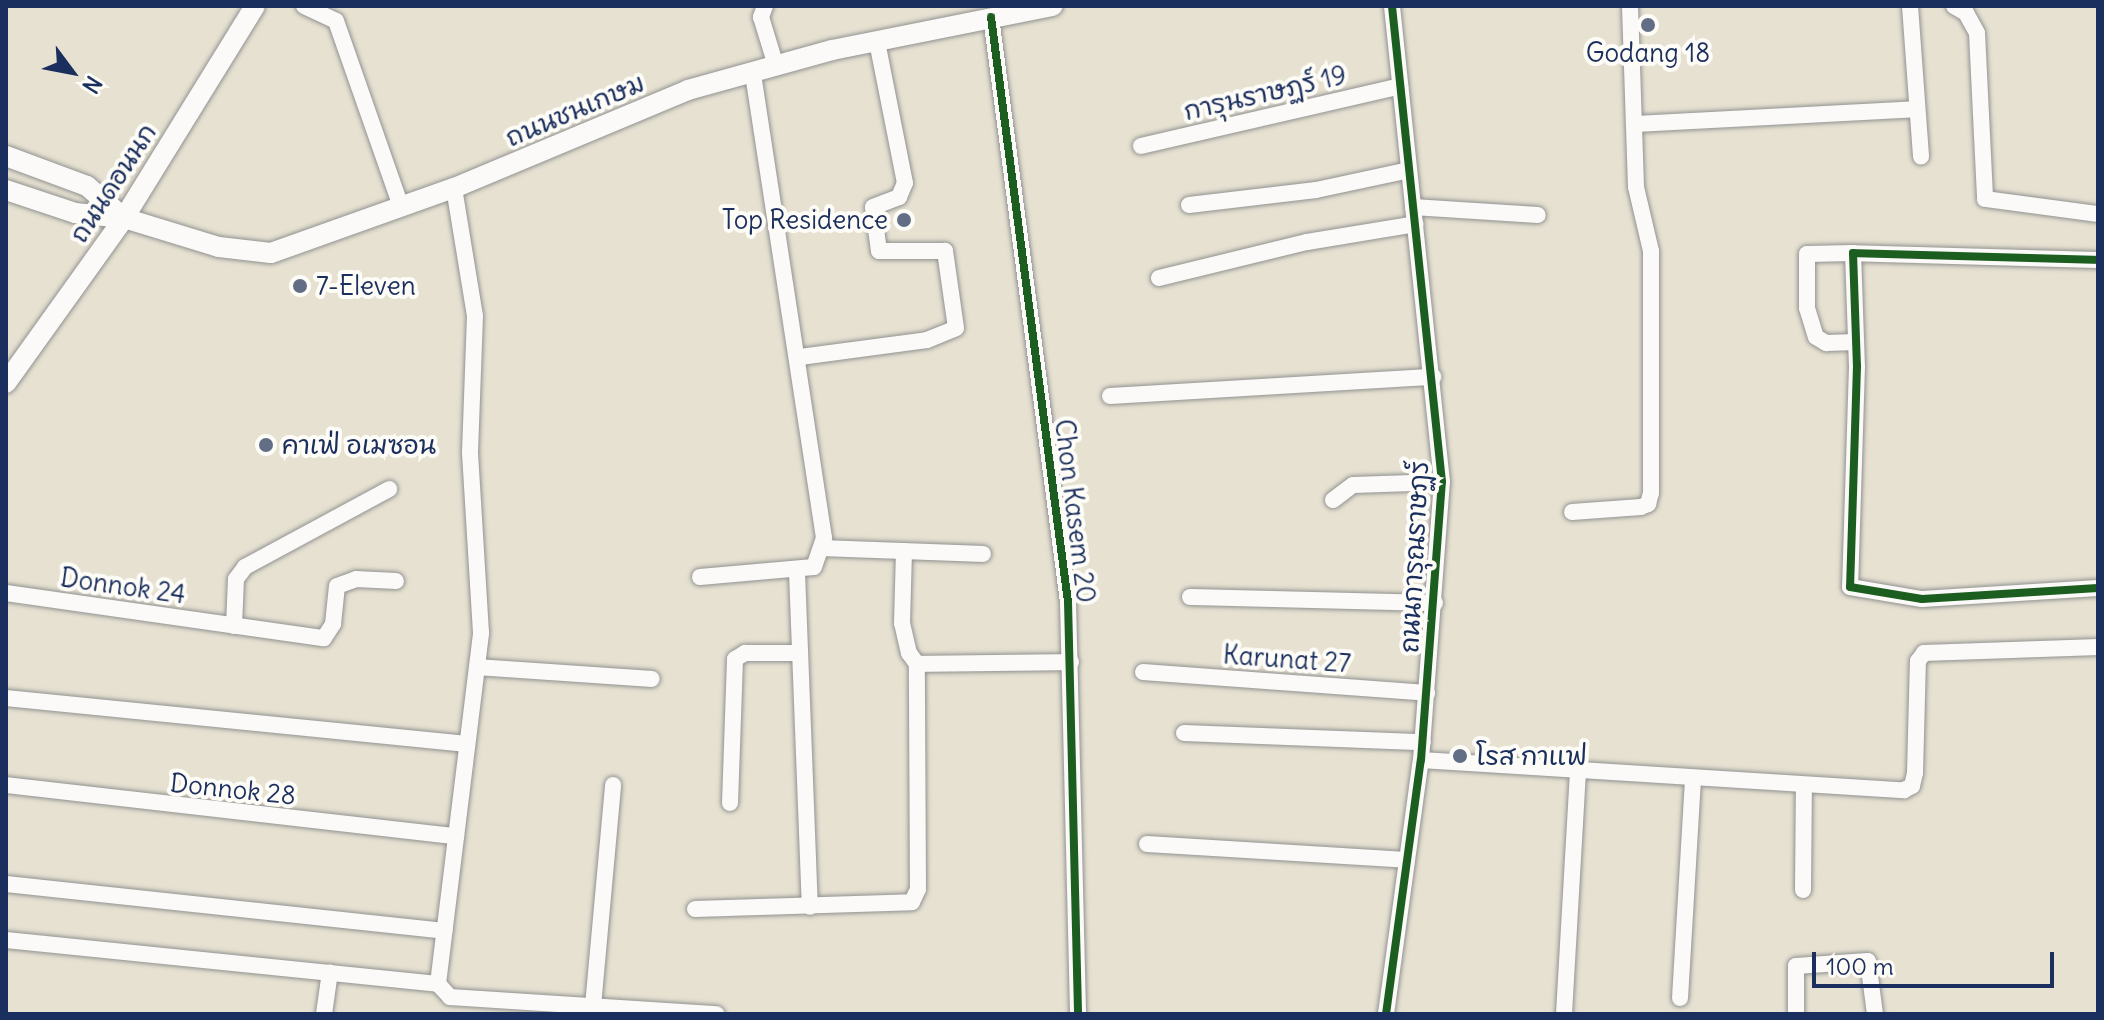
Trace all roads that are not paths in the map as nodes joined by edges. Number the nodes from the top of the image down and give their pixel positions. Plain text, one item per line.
1 (255, 6) edge
2 (304, 6) edge
3 (765, 6) edge
4 (1053, 6) edge
5 (1392, 6) edge
6 (1630, 6) edge
7 (1910, 6) edge
8 (1954, 6) edge
9 (1002, 12) edge
10 (877, 41) junction
11 (776, 66) junction
12 (753, 73) junction
13 (1400, 86) junction
14 (1917, 109) junction
15 (1634, 124) junction
16 (1141, 146) dead end
17 (6, 156) edge
18 (1921, 157) dead end
19 (1409, 170) junction
20 (454, 188) junction
21 (6, 190) edge
22 (1189, 205) dead end
23 (401, 207) junction
24 (2098, 214) edge
25 (1538, 215) dead end
26 (1415, 216) junction
27 (124, 218) junction
28 (1853, 253) junction
29 (2098, 260) edge
30 (1159, 278) dead end
31 (1856, 342) junction
32 (800, 357) junction
33 (1433, 377) junction
34 (6, 383) edge
35 (1110, 396) dead end
36 (1442, 482) junction
37 (389, 489) dead end
38 (1333, 500) dead end
39 (1572, 512) dead end
40 (822, 548) junction
41 (904, 551) junction
42 (983, 554) dead end
43 (797, 572) junction
44 (700, 577) dead end
45 (396, 581) dead end
46 (2098, 588) edge
47 (6, 593) edge
48 (1190, 597) dead end
49 (1435, 603) junction
50 (234, 626) junction
51 (2098, 647) edge
52 (800, 653) junction
53 (1071, 662) junction
54 (917, 664) junction
55 (477, 667) junction
56 (1143, 672) dead end
57 (652, 679) dead end
58 (1427, 693) junction
59 (6, 698) edge
60 (1184, 733) dead end
61 (1423, 742) junction
62 (467, 744) junction
63 (1421, 760) junction
64 (1578, 771) junction
65 (1693, 779) junction
66 (6, 785) edge
67 (613, 785) dead end
68 (1804, 785) junction
69 (730, 803) dead end
70 (456, 836) junction
71 (1147, 844) dead end
72 (1407, 860) junction
73 (6, 884) edge
74 (1803, 890) dead end
75 (810, 907) junction
76 (695, 909) dead end
77 (444, 931) junction
78 (6, 940) edge
79 (330, 972) junction
80 (438, 984) junction
81 (1680, 998) dead end
82 (593, 1006) junction
83 (324, 1014) edge
84 (716, 1014) edge
85 (1078, 1014) edge
86 (1386, 1014) edge
87 (1564, 1014) edge
88 (1796, 1014) edge
89 (1875, 1014) edge

1 - 27 main road, ถนนดอนนก
2 - 23 street
3 - 11 street
4 - 9 main road, ถนนชนเกษม
5 - 13 street, ถนนการุณราษฏร์
6 - 15 street
7 - 14 street
8 - 24 street
9 - 10 main road, ถนนชนเกษม
9 - 53 street, Chon Kasem 20
10 - 11 main road, ถนนชนเกษม
10 - 32 street
11 - 12 main road, ถนนชนเกษม
12 - 20 main road, ถนนชนเกษม
12 - 32 street
13 - 16 street, การุนราษฏร์ 19
13 - 19 street, ถนนการุณราษฏร์
14 - 15 street
14 - 18 street
15 - 39 street
17 - 27 main road, ถนนชนเกษม
19 - 22 street
19 - 26 street, ถนนการุณราษฏร์
20 - 23 main road, ถนนชนเกษม
20 - 55 street
21 - 27 main road, ถนนชนเกษม
23 - 27 main road, ถนนชนเกษม
25 - 26 street
26 - 30 street
26 - 33 street, ถนนการุณราษฏร์
27 - 34 main road, ถนนดอนนก
28 - 29 street
28 - 31 street
28 - 31 street
31 - 46 street
32 - 40 street
33 - 35 street
33 - 36 street, ถนนการุณราษฏร์
36 - 38 street
36 - 49 street, ถนนการุณราษฏร์
37 - 50 street
40 - 41 street
40 - 43 street
41 - 42 street
41 - 54 street
43 - 44 street
43 - 52 street
45 - 50 street, Donnok 24
47 - 50 street, Donnok 24
48 - 49 street
49 - 58 street, ถนนการุณราษฏร์
51 - 68 street
52 - 69 street
52 - 75 street
53 - 54 street
53 - 85 street, Chon Kasem 20
54 - 75 street
55 - 57 street
55 - 62 street
56 - 58 street, Karunat 27
58 - 61 street, ถนนการุณราษฏร์
59 - 62 street
60 - 61 street
61 - 63 street, ถนนการุณราษฏร์
62 - 70 street
63 - 64 street
63 - 72 street, ถนนการุณราษฏร์
64 - 65 street
64 - 87 street
65 - 68 street
65 - 81 street
66 - 70 street, Donnok 28
67 - 82 street
68 - 74 street
70 - 77 street
71 - 72 street
72 - 86 street, ถนนการุณราษฏร์
73 - 77 street
75 - 76 street
77 - 80 street
78 - 79 street
79 - 80 street
79 - 83 street
80 - 82 street
82 - 84 street
88 - 89 street

